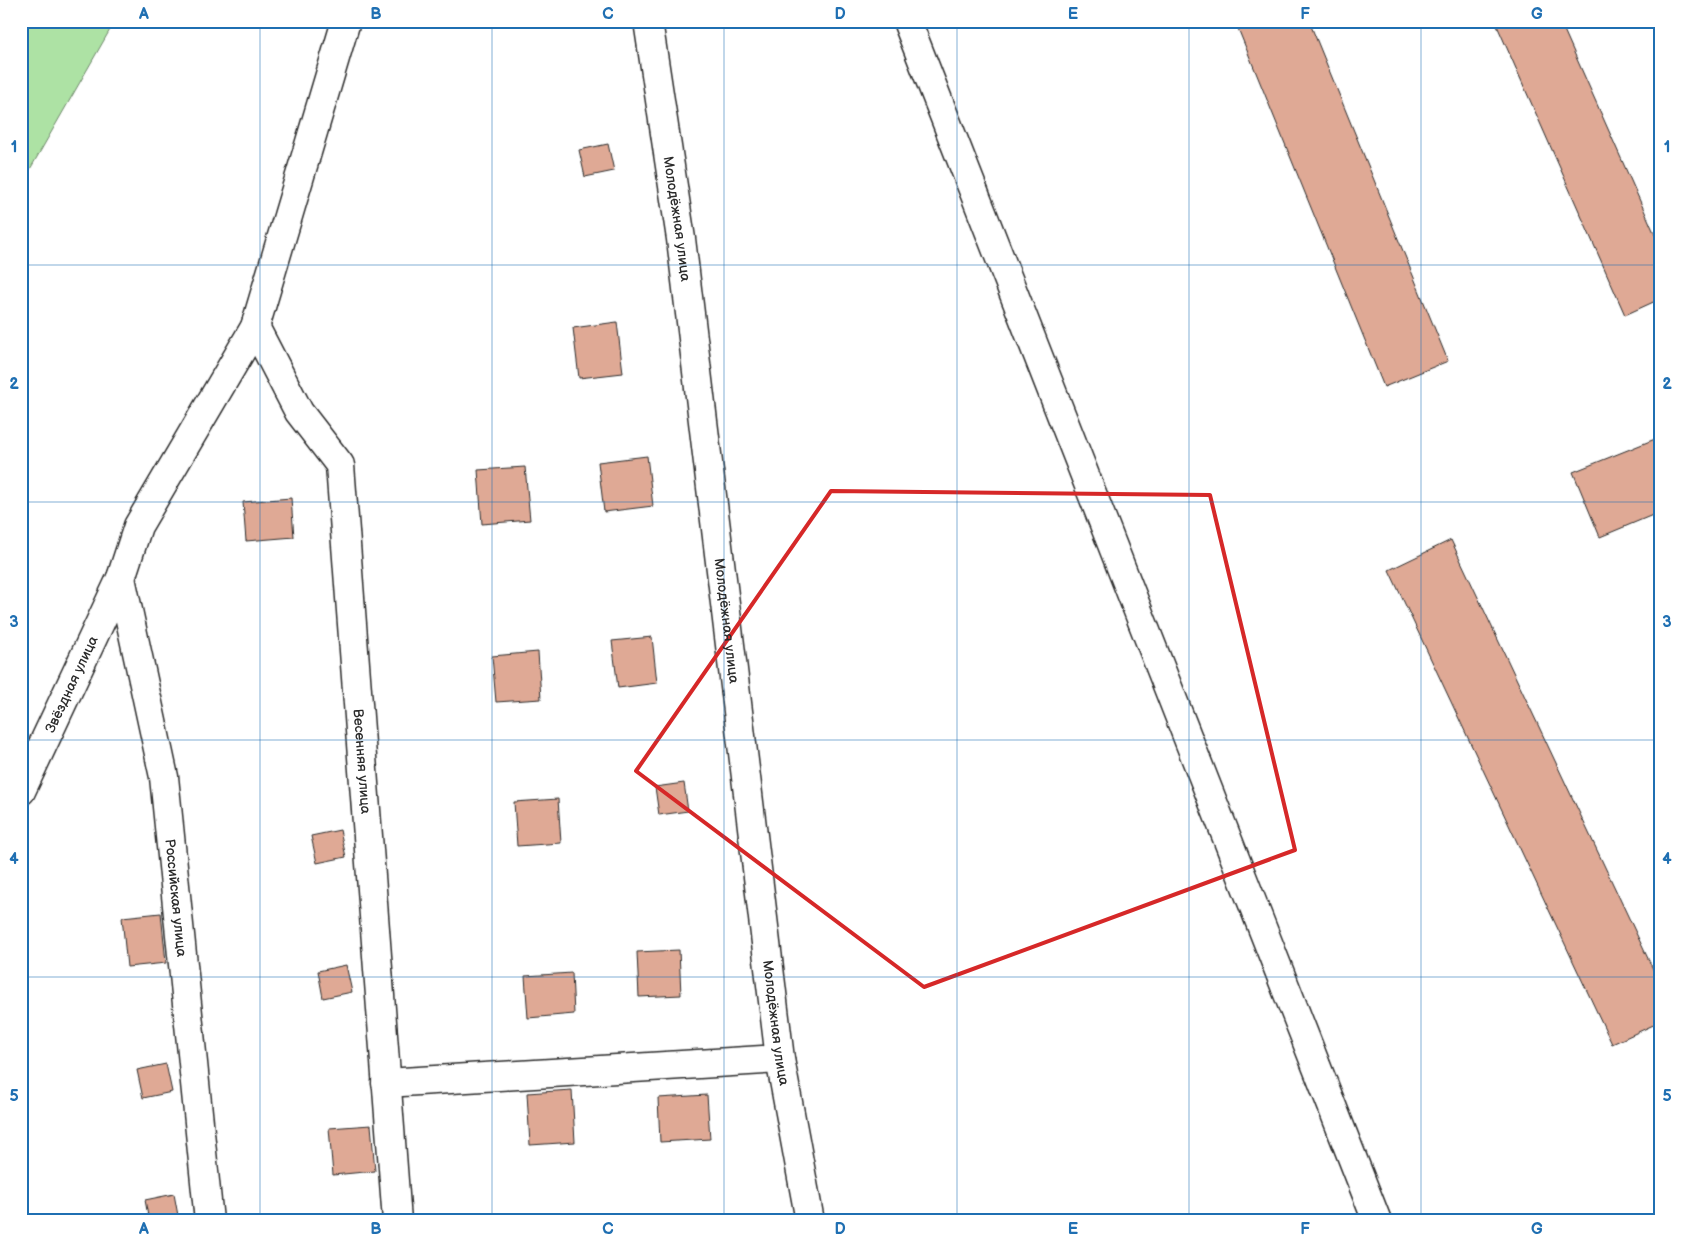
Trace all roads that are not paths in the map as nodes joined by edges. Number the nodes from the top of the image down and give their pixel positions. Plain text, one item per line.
1 (346, 21) edge
2 (648, 21) edge
3 (907, 21) edge
4 (255, 328) junction
5 (121, 578) junction
6 (21, 791) edge
7 (780, 1059) junction
8 (386, 1083) junction
9 (209, 1221) edge
10 (397, 1221) edge
11 (810, 1221) edge
12 (1377, 1221) edge

1 - 4 street, Звёздная улица
2 - 7 street, Молодёжная улица
3 - 12 street
4 - 5 street, Звёздная улица
4 - 8 street, Весенняя улица
5 - 6 street, Звёздная улица
5 - 9 street, Российская улица
7 - 8 street
7 - 11 street, Молодёжная улица
8 - 10 street, Весенняя улица

